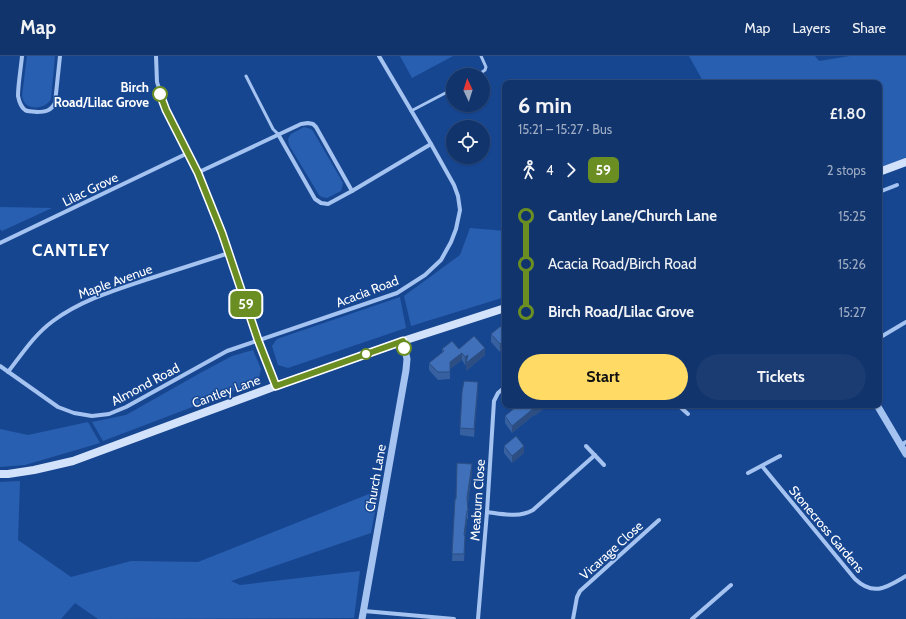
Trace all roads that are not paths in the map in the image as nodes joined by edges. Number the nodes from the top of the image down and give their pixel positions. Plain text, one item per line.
1 (22, 56) edge
2 (60, 56) edge
3 (156, 56) edge
4 (379, 56) edge
5 (481, 56) edge
6 (486, 68) edge
7 (246, 76) dead end
8 (446, 93) edge
9 (411, 111) junction
10 (278, 134) junction
11 (431, 144) junction
12 (188, 153) junction
13 (906, 162) edge
14 (882, 171) edge
15 (198, 173) junction
16 (897, 185) dead end
17 (352, 191) junction
18 (882, 191) edge
19 (0, 243) edge
20 (229, 253) junction
21 (502, 309) edge
22 (906, 322) edge
23 (882, 336) edge
24 (258, 340) junction
25 (403, 341) junction
26 (0, 366) edge
27 (8, 372) junction
28 (276, 386) junction
29 (502, 390) edge
30 (681, 408) edge
31 (879, 408) edge
32 (688, 414) dead end
33 (903, 444) edge
34 (586, 446) dead end
35 (906, 454) edge
36 (595, 455) junction
37 (780, 456) dead end
38 (604, 465) dead end
39 (762, 466) junction
40 (748, 473) dead end
41 (0, 474) edge
42 (487, 512) junction
43 (659, 520) dead end
44 (906, 576) edge
45 (731, 585) dead end
46 (364, 611) junction
47 (362, 619) edge
48 (454, 619) edge
49 (478, 619) edge
50 (573, 619) edge
51 (692, 619) edge

1 - 2 street
3 - 12 street
4 - 9 street, Acacia Road
5 - 6 lane
7 - 10 lane
8 - 9 lane
9 - 11 street, Acacia Road
10 - 15 street
10 - 17 street
10 - 17 street
11 - 17 street
11 - 24 street, Acacia Road
12 - 15 street
12 - 19 street, Lilac Grove
13 - 14 main road
15 - 20 street
16 - 18 street
20 - 24 street
20 - 27 street, Maple Avenue
21 - 25 main road, Cantley Lane
22 - 23 street
24 - 27 street, Almond Road
24 - 28 street
25 - 28 main road, Cantley Lane
25 - 46 street, Church Lane
26 - 27 street, Almond Road
28 - 41 main road, Cantley Lane
29 - 42 street, Meaburn Close
30 - 32 street
31 - 33 street
33 - 35 street
34 - 36 street
36 - 38 street
36 - 42 street
37 - 39 street
39 - 40 street
39 - 44 street, Stonecross Gardens
42 - 49 street, Meaburn Close
43 - 50 street, Vicarage Close
45 - 51 street
46 - 47 street, Church Lane
46 - 48 street

